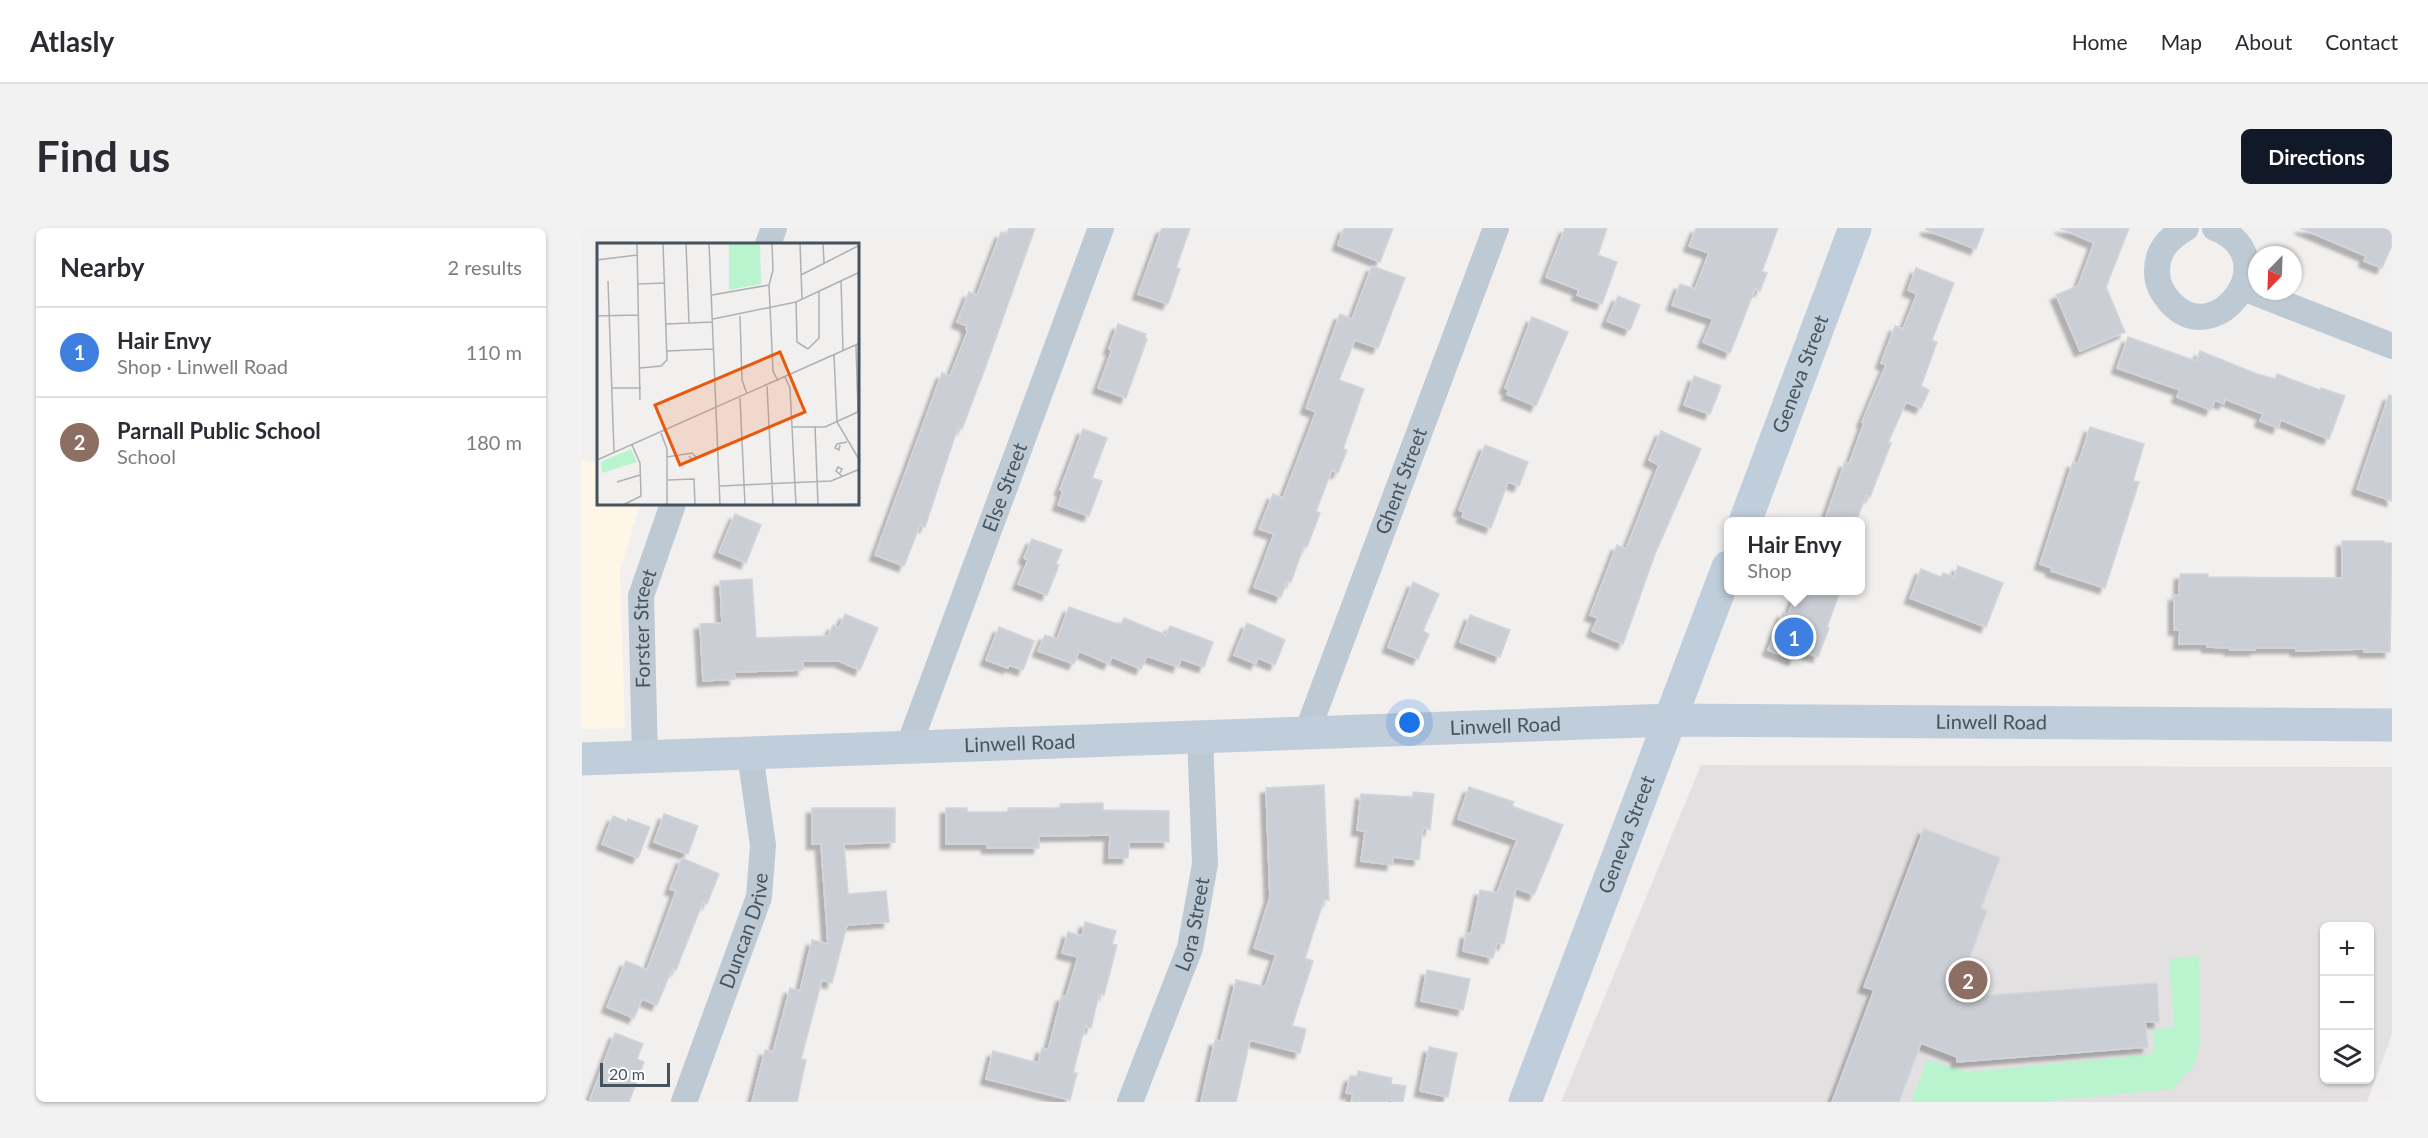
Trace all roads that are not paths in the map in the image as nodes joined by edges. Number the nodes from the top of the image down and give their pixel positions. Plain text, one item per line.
1 (774, 228) edge
2 (1101, 228) edge
3 (1496, 228) edge
4 (1856, 228) edge
5 (2186, 228) edge
6 (2215, 228) edge
7 (768, 243) edge
8 (2243, 288) junction
9 (2392, 346) edge
10 (672, 506) edge
11 (1747, 517) edge
12 (1724, 578) edge
13 (1670, 720) junction
14 (2392, 725) edge
15 (1307, 732) junction
16 (1200, 737) junction
17 (908, 748) junction
18 (750, 754) junction
19 (645, 757) junction
20 (582, 759) edge
21 (684, 1102) edge
22 (1130, 1102) edge
23 (1525, 1102) edge

1 - 7 street
2 - 17 street, Else Street
3 - 15 street, Ghent Street
4 - 11 main road, Geneva Street
5 - 8 street
6 - 8 street
8 - 9 street
10 - 19 street, Forster Street
12 - 13 main road, Geneva Street
13 - 14 main road, Linwell Road
13 - 15 main road, Linwell Road
13 - 23 main road, Geneva Street
15 - 16 main road, Linwell Road
16 - 17 main road, Linwell Road
16 - 22 street, Lora Street
17 - 18 main road, Linwell Road
18 - 19 main road, Linwell Road
18 - 21 street, Duncan Drive
19 - 20 main road, Linwell Road

